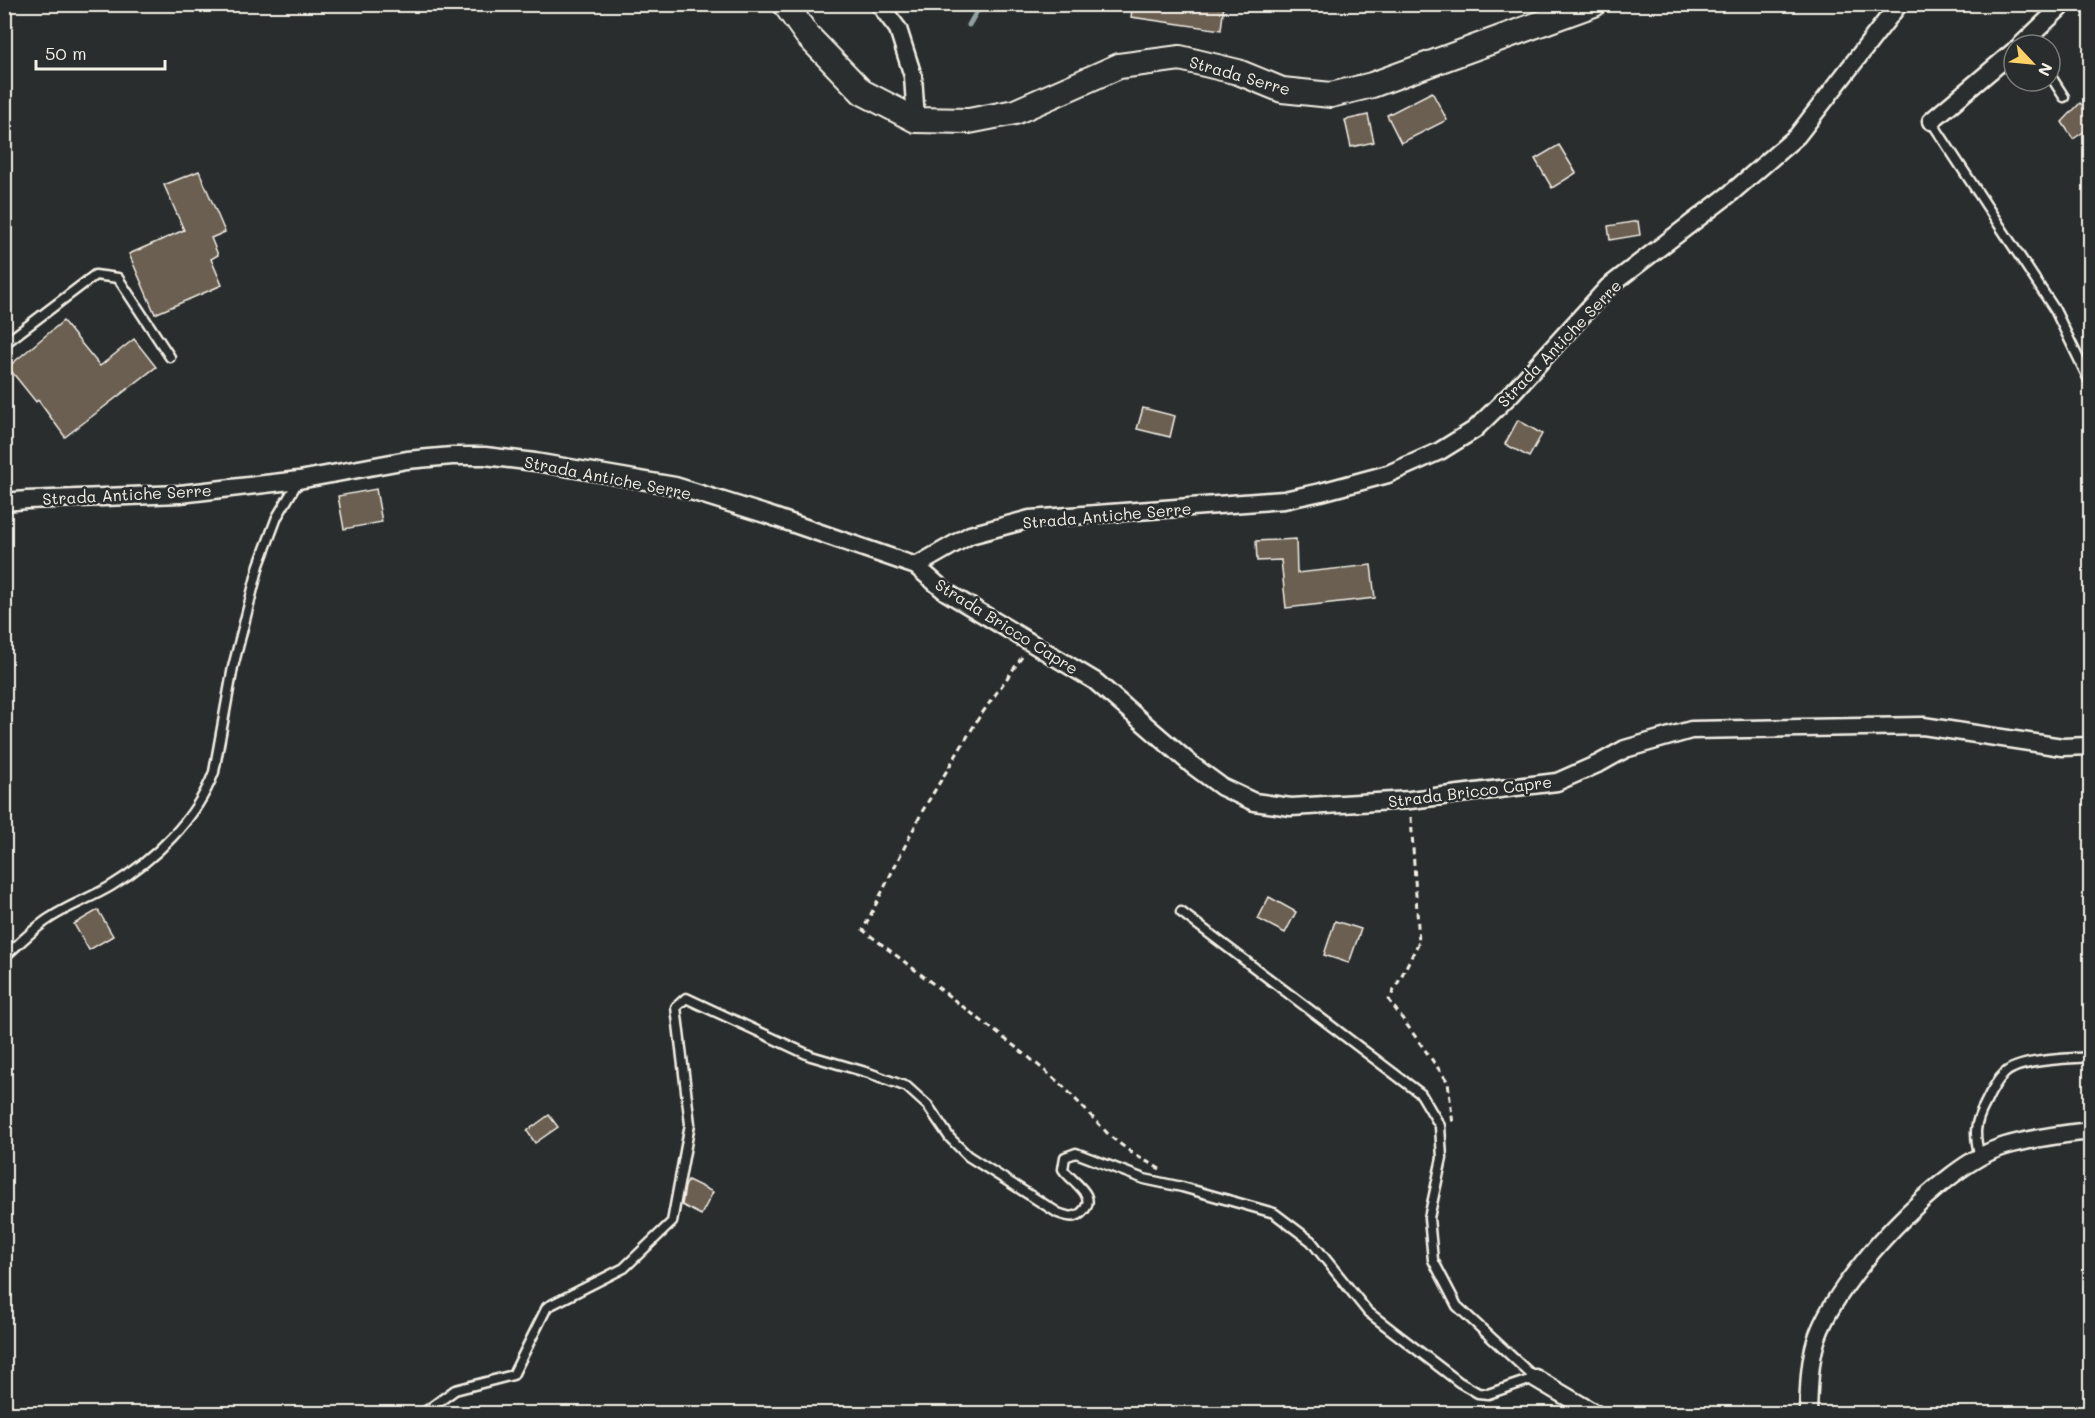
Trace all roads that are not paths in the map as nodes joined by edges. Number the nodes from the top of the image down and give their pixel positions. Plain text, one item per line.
1 (785, 4) edge
2 (879, 4) edge
3 (1594, 4) edge
4 (1899, 4) edge
5 (2064, 4) edge
6 (2036, 33) edge
7 (2002, 61) edge
8 (2061, 93) edge
9 (2064, 97) dead end
10 (916, 120) junction
11 (1930, 121) joint
12 (4, 344) edge
13 (170, 357) dead end
14 (2091, 382) edge
15 (299, 480) junction
16 (4, 502) edge
17 (916, 566) junction
18 (2091, 746) edge
19 (1181, 912) dead end
20 (4, 957) edge
21 (2091, 1057) edge
22 (2091, 1131) edge
23 (1980, 1158) junction
24 (1535, 1378) junction
25 (422, 1413) edge
26 (1596, 1413) edge
27 (1808, 1413) edge

1 - 10 main road, Strada Serre
2 - 10 street
3 - 10 main road, Strada Serre
4 - 17 street, Strada Antiche Serre
5 - 6 street
7 - 11 street
8 - 9 lane
11 - 14 lane
12 - 13 lane
15 - 16 street, Strada Antiche Serre
15 - 17 street, Strada Antiche Serre
15 - 20 lane
17 - 18 street, Strada Bricco Capre
19 - 24 lane
21 - 23 lane
22 - 23 street
23 - 27 street
24 - 25 lane
24 - 26 street

